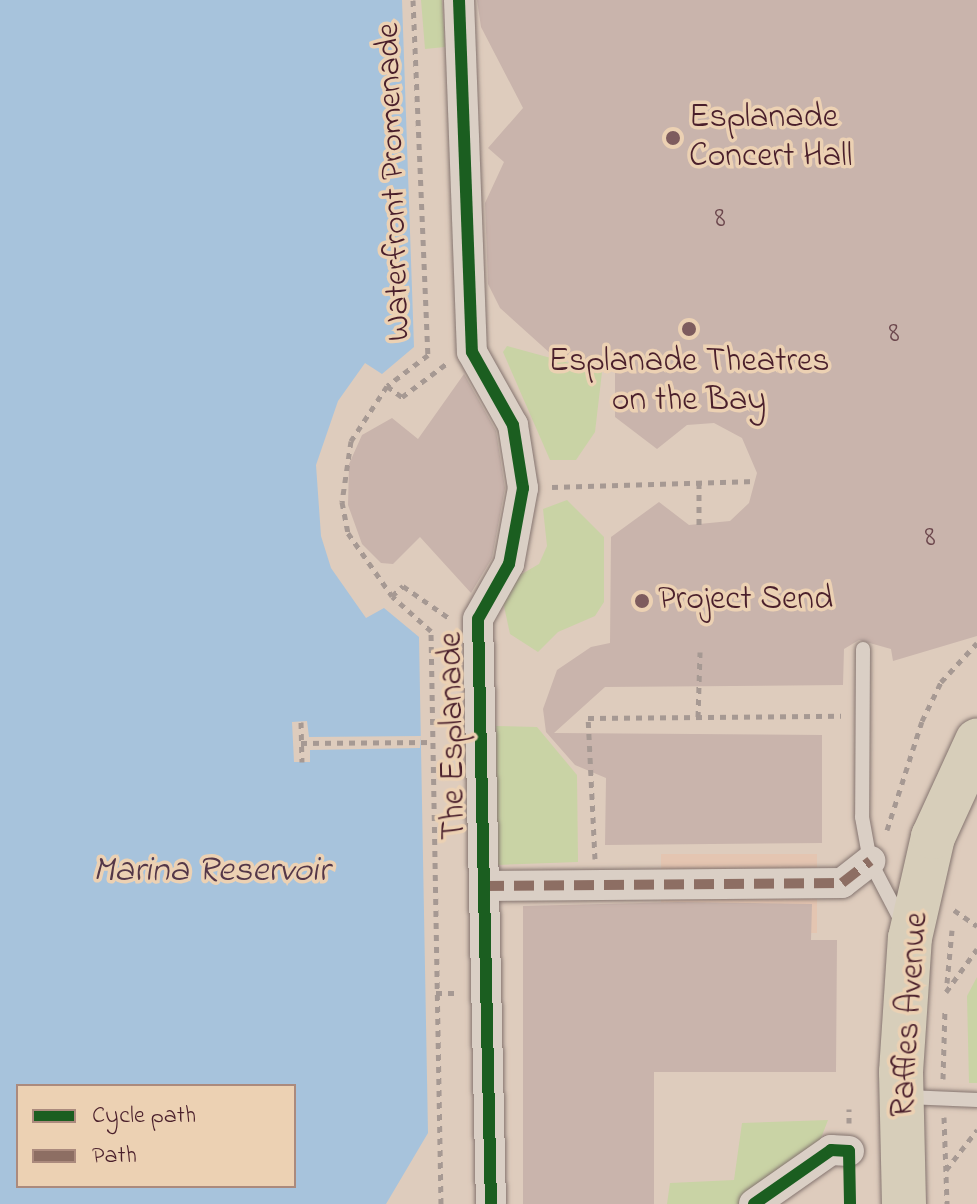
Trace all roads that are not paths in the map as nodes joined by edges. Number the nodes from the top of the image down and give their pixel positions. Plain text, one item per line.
1 (459, 0) edge
2 (863, 649) dead end
3 (977, 741) edge
4 (870, 861) junction
5 (484, 886) junction
6 (910, 938) junction
7 (923, 1098) junction
8 (977, 1100) edge
9 (849, 1151) dead end
10 (491, 1204) edge
11 (754, 1204) edge
12 (904, 1204) edge

1 - 5 street, The Esplanade
2 - 4 lane
3 - 6 main road, Raffles Avenue
4 - 5 street, The Esplanade
4 - 6 lane
5 - 10 street, The Esplanade
6 - 7 main road, Raffles Avenue
7 - 8 lane
7 - 12 main road, Raffles Avenue
9 - 11 street

